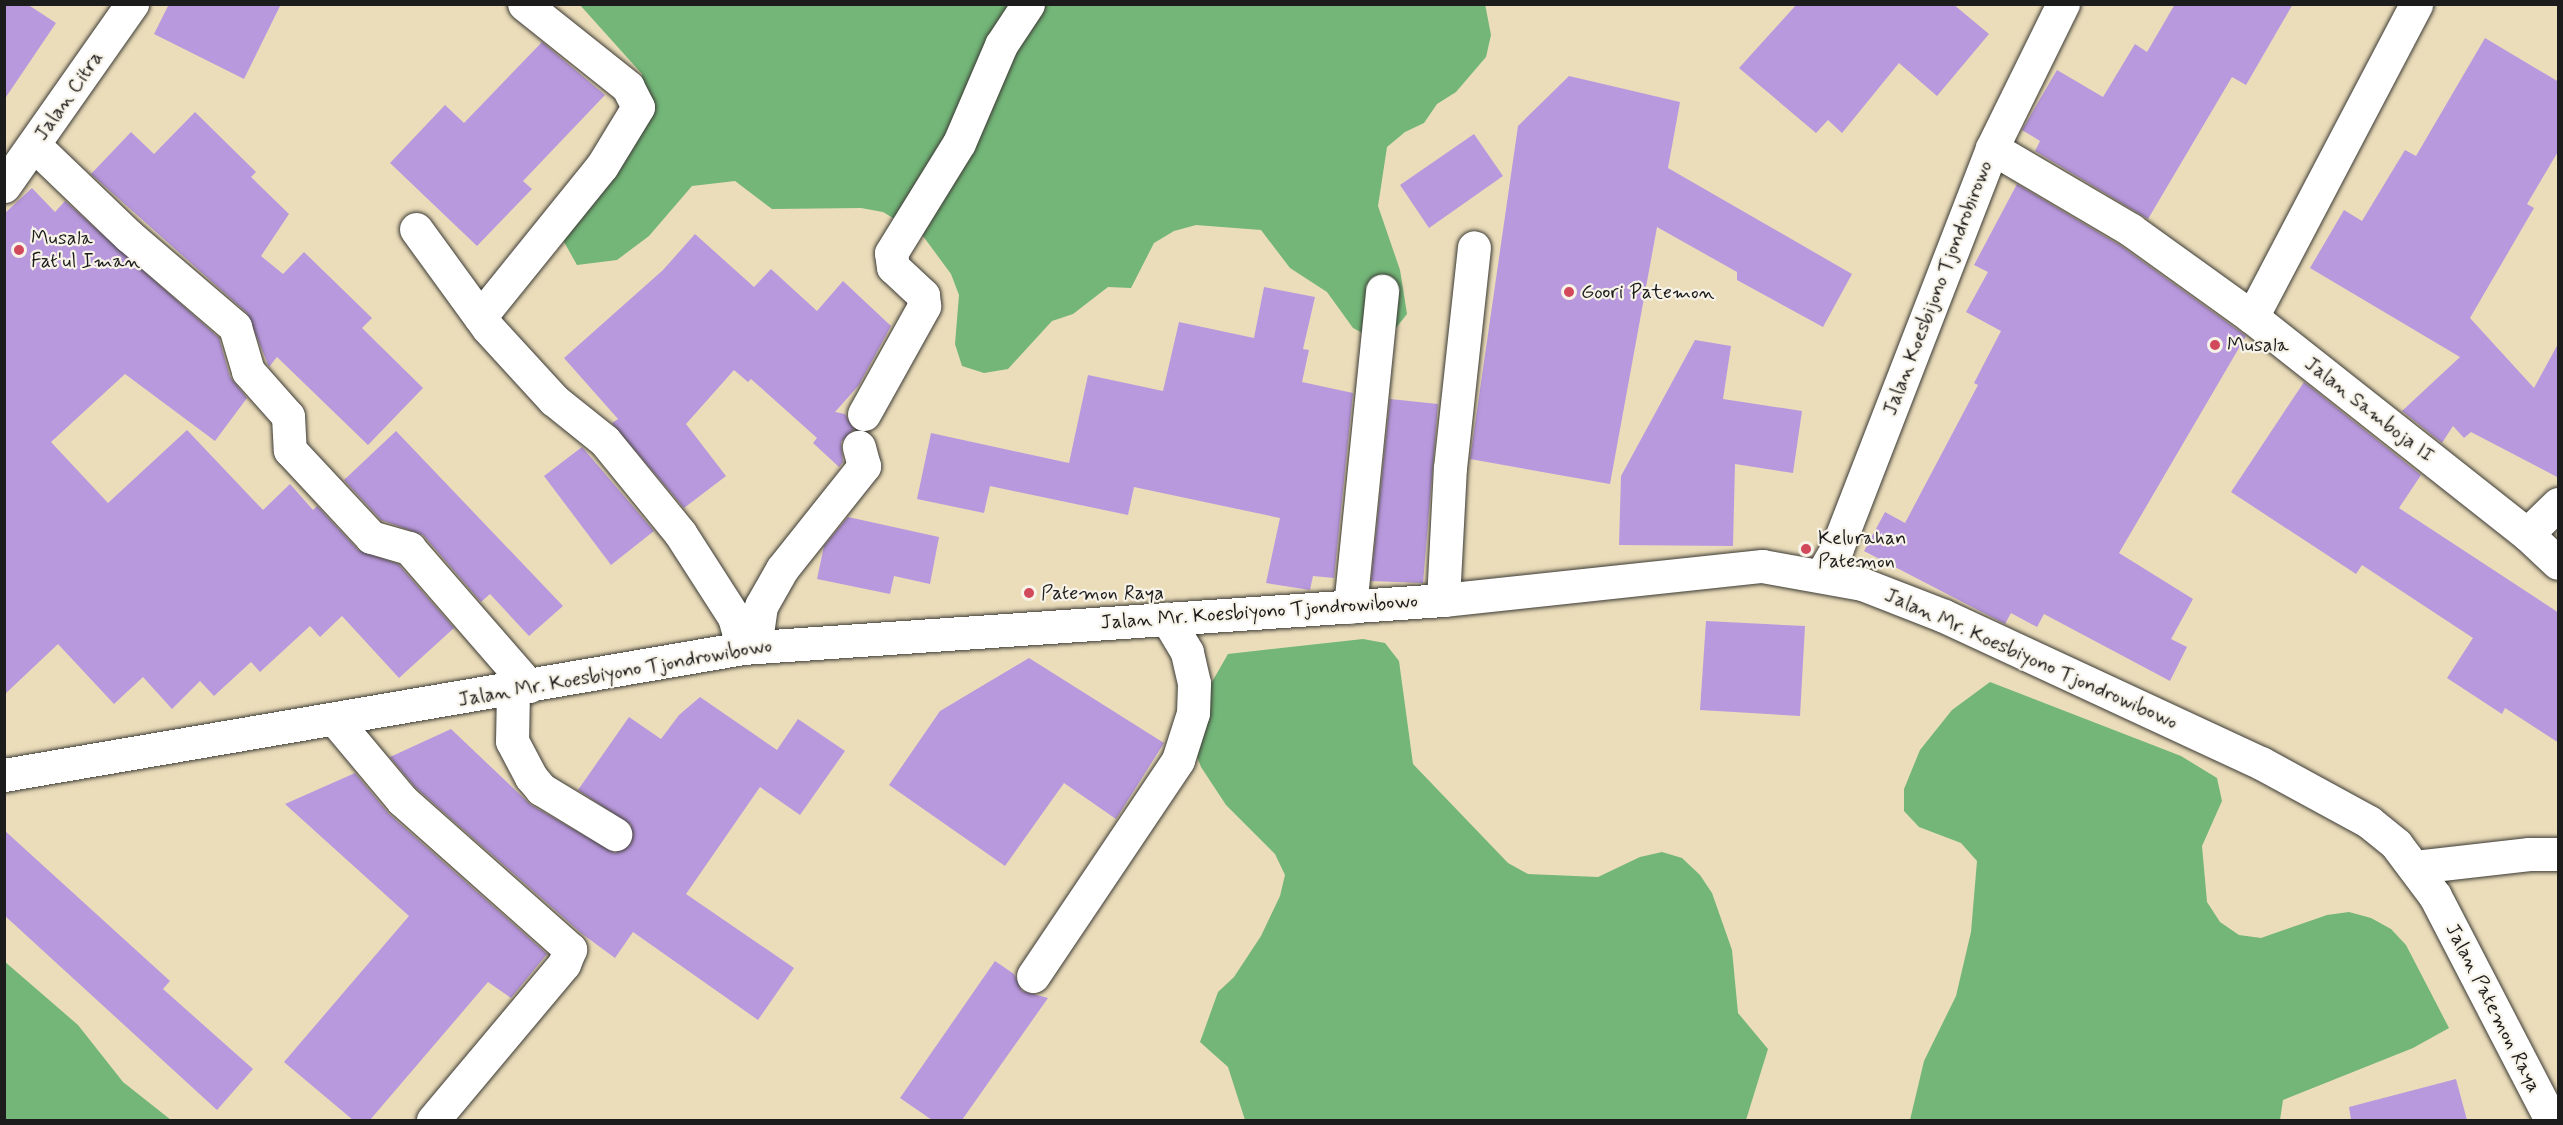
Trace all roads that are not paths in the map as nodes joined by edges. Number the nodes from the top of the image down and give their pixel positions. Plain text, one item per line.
1 (524, 4) edge
2 (1028, 4) edge
3 (2063, 4) edge
4 (2416, 4) edge
5 (124, 7) edge
6 (35, 146) junction
7 (1992, 148) junction
8 (4, 186) edge
9 (416, 229) dead end
10 (1474, 247) dead end
11 (1382, 291) dead end
12 (480, 317) junction
13 (2252, 317) junction
14 (864, 414) dead end
15 (859, 447) dead end
16 (2559, 504) edge
17 (2527, 534) junction
18 (2559, 563) edge
19 (1821, 576) junction
20 (1443, 600) junction
21 (1350, 607) junction
22 (1167, 619) junction
23 (749, 648) junction
24 (521, 688) junction
25 (336, 721) junction
26 (4, 775) edge
27 (615, 834) dead end
28 (2559, 854) edge
29 (2415, 867) junction
30 (2434, 896) joint
31 (1033, 976) dead end
32 (433, 1120) edge
33 (2551, 1120) edge

1 - 12 street
2 - 14 street
3 - 7 street, Jalan Koesbijono Tjondrobirowo
4 - 13 street
5 - 6 street, Jalan Citra
6 - 8 street, Jalan Citra
6 - 24 street
7 - 13 street, Jalan Samboja II
7 - 19 street, Jalan Koesbijono Tjondrobirowo
9 - 12 street
10 - 20 street
11 - 21 street
12 - 23 street
13 - 17 street, Jalan Samboja II
15 - 23 street
16 - 17 street
17 - 18 street, Jalan Samboja II
19 - 20 street, Jalan Mr. Koesbiyono Tjondrowibowo
19 - 29 street, Jalan Mr. Koesbiyono Tjondrowibowo
20 - 21 street, Jalan Mr. Koesbiyono Tjondrowibowo
21 - 22 street, Jalan Mr. Koesbiyono Tjondrowibowo
22 - 23 street, Jalan Mr. Koesbiyono Tjondrowibowo
22 - 31 street
23 - 24 street, Jalan Mr. Koesbiyono Tjondrowibowo
24 - 25 street, Jalan Mr. Koesbiyono Tjondrowibowo
24 - 27 street
25 - 26 street, Jalan Mr. Koesbiyono Tjondrowibowo
25 - 32 street
28 - 29 street
29 - 30 street, Jalan Mr. Koesbiyono Tjondrowibowo
30 - 33 street, Jalan Patemon Raya

